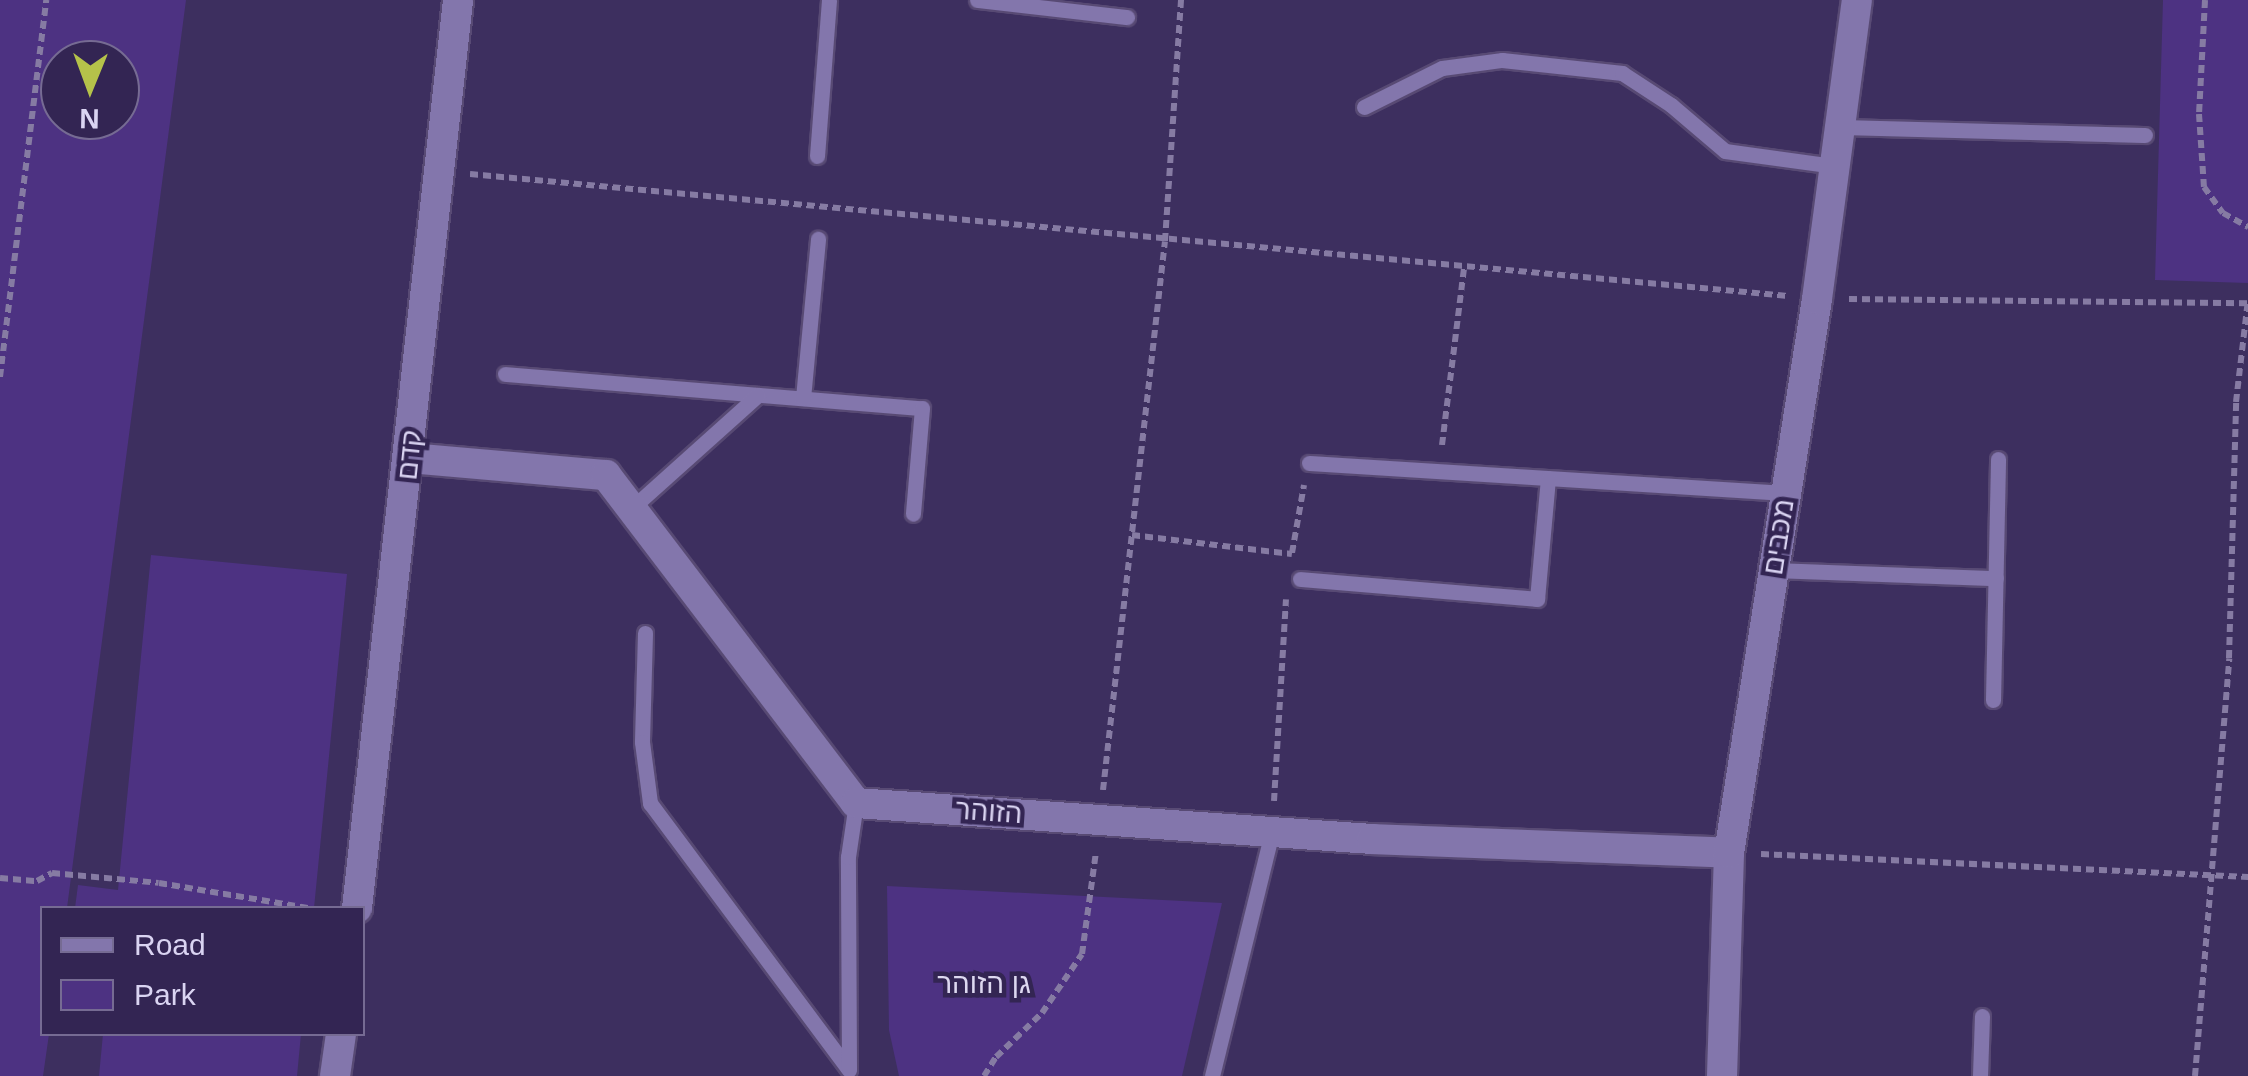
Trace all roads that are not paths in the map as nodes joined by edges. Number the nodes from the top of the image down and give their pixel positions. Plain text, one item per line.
1 (458, 0) edge
2 (829, 0) edge
3 (977, 0) edge
4 (1857, 0) edge
5 (1010, 2) edge
6 (1127, 17) dead end
7 (1364, 107) dead end
8 (1840, 128) junction
9 (2145, 135) dead end
10 (816, 156) dead end
11 (1835, 166) junction
12 (818, 239) dead end
13 (505, 374) dead end
14 (758, 395) junction
15 (803, 398) junction
16 (410, 458) junction
17 (1998, 459) dead end
18 (1309, 462) road end
19 (1548, 478) junction
20 (1786, 493) junction
21 (632, 508) junction
22 (914, 514) dead end
23 (1774, 570) junction
24 (1996, 578) junction
25 (1294, 580) road end
26 (645, 633) dead end
27 (1994, 700) dead end
28 (856, 803) junction
29 (1272, 832) junction
30 (1730, 852) junction
31 (357, 906) edge
32 (1982, 1016) dead end
33 (341, 1036) edge
34 (850, 1073) edge
35 (335, 1076) edge
36 (1212, 1076) edge
37 (1722, 1076) edge
38 (1980, 1076) edge

1 - 16 street, קדם
2 - 10 lane
3 - 5 lane
4 - 8 street, מכבים
5 - 6 lane
7 - 11 lane
8 - 9 lane
8 - 11 street, מכבים
11 - 20 street, מכבים
12 - 15 lane
13 - 14 lane
14 - 15 lane
14 - 21 lane
15 - 22 lane
16 - 21 street
16 - 31 street, קדם
17 - 24 lane
18 - 19 lane
19 - 20 lane
19 - 25 lane
20 - 23 street, מכבים
21 - 28 street
23 - 24 lane
23 - 30 street, מכבים
24 - 27 lane
26 - 34 lane
28 - 29 street, הזוהר
28 - 34 lane
29 - 30 street, הזוהר
29 - 36 lane
30 - 37 street, מכבים
32 - 38 lane
33 - 35 street

